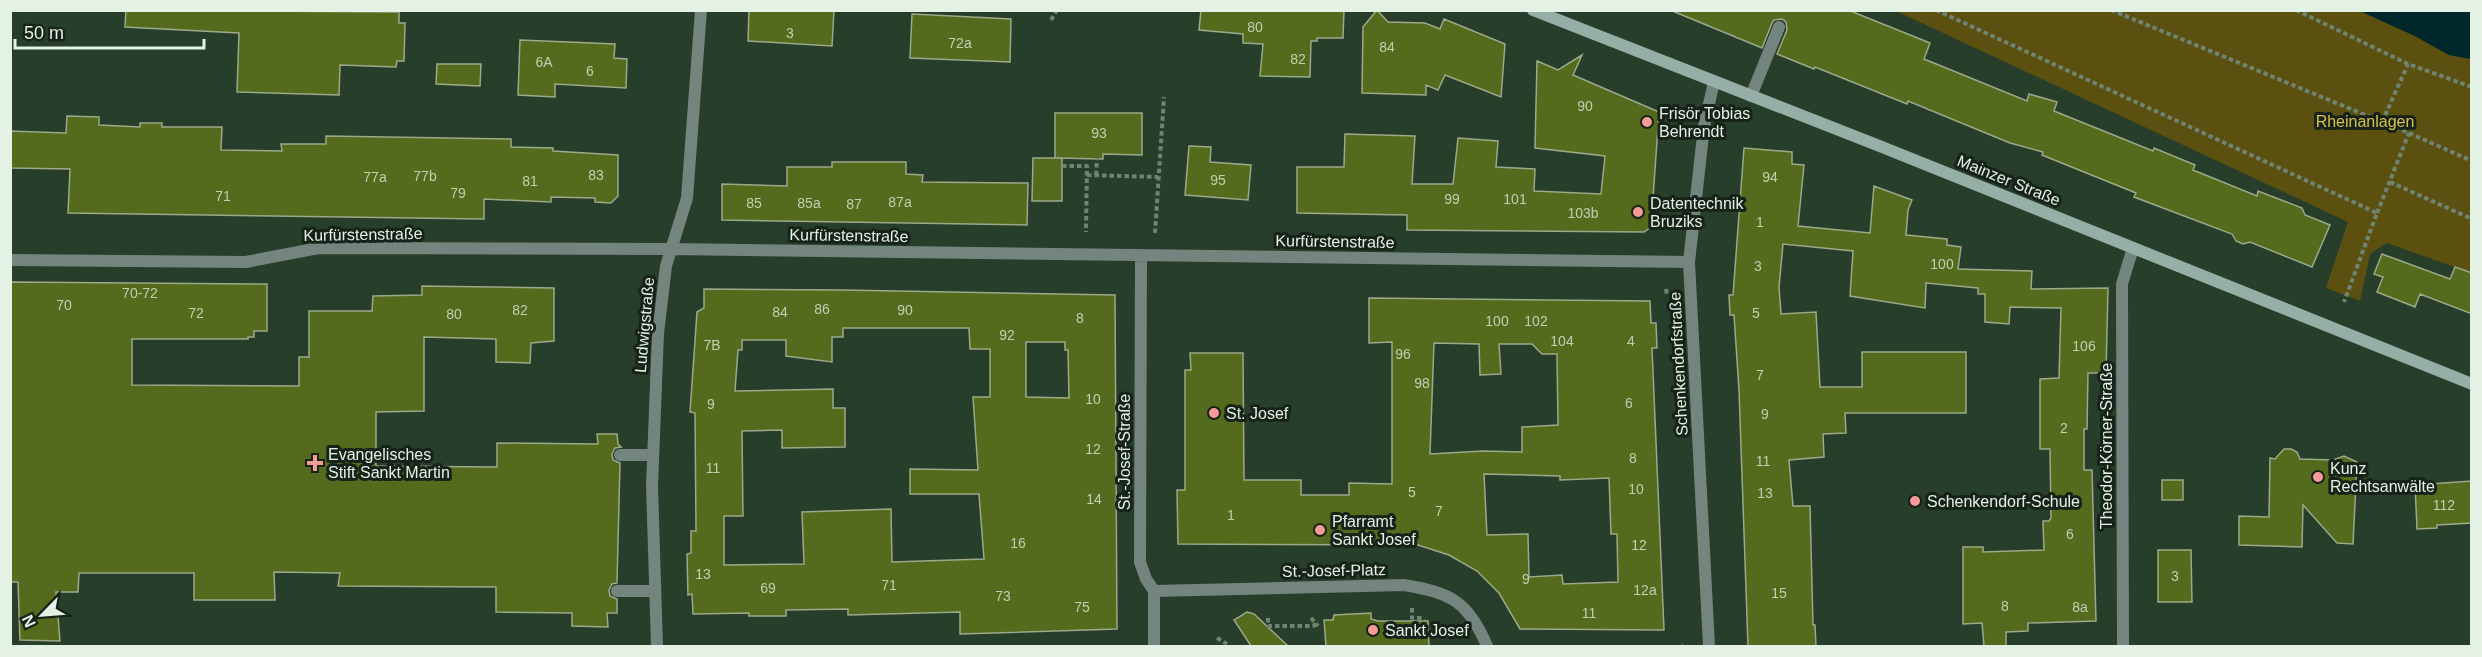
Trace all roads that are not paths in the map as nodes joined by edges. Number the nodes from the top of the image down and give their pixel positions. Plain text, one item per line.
1 (701, 10) edge
2 (1533, 10) edge
3 (1779, 27) dead end
4 (1714, 82) junction
5 (1751, 96) junction
6 (2133, 248) junction
7 (671, 249) junction
8 (1141, 255) junction
9 (10, 260) edge
10 (1689, 262) junction
11 (2472, 384) edge
12 (620, 455) dead end
13 (652, 455) junction
14 (617, 591) dead end
15 (654, 591) junction
16 (1154, 591) junction
17 (657, 646) edge
18 (1154, 646) edge
19 (1487, 646) edge
20 (1709, 646) edge
21 (2123, 646) edge

1 - 7 street, Ludwigstraße
2 - 4 street, Mainzer Straße
3 - 5 street
4 - 5 street, Mainzer Straße
4 - 10 street, Schenkendorfstraße
5 - 6 street, Mainzer Straße
6 - 11 street, Mainzer Straße
6 - 21 street, Theodor-Körner-Straße
7 - 8 street, Kurfürstenstraße
7 - 9 street, Kurfürstenstraße
7 - 13 street, Ludwigstraße
8 - 10 street, Kurfürstenstraße
8 - 16 street, St.-Josef-Straße
10 - 20 street, Schenkendorfstraße
12 - 13 street
13 - 15 street, Ludwigstraße
14 - 15 street
15 - 17 street, Ludwigstraße
16 - 18 street, St.-Josef-Straße
16 - 19 street, St.-Josef-Platz

